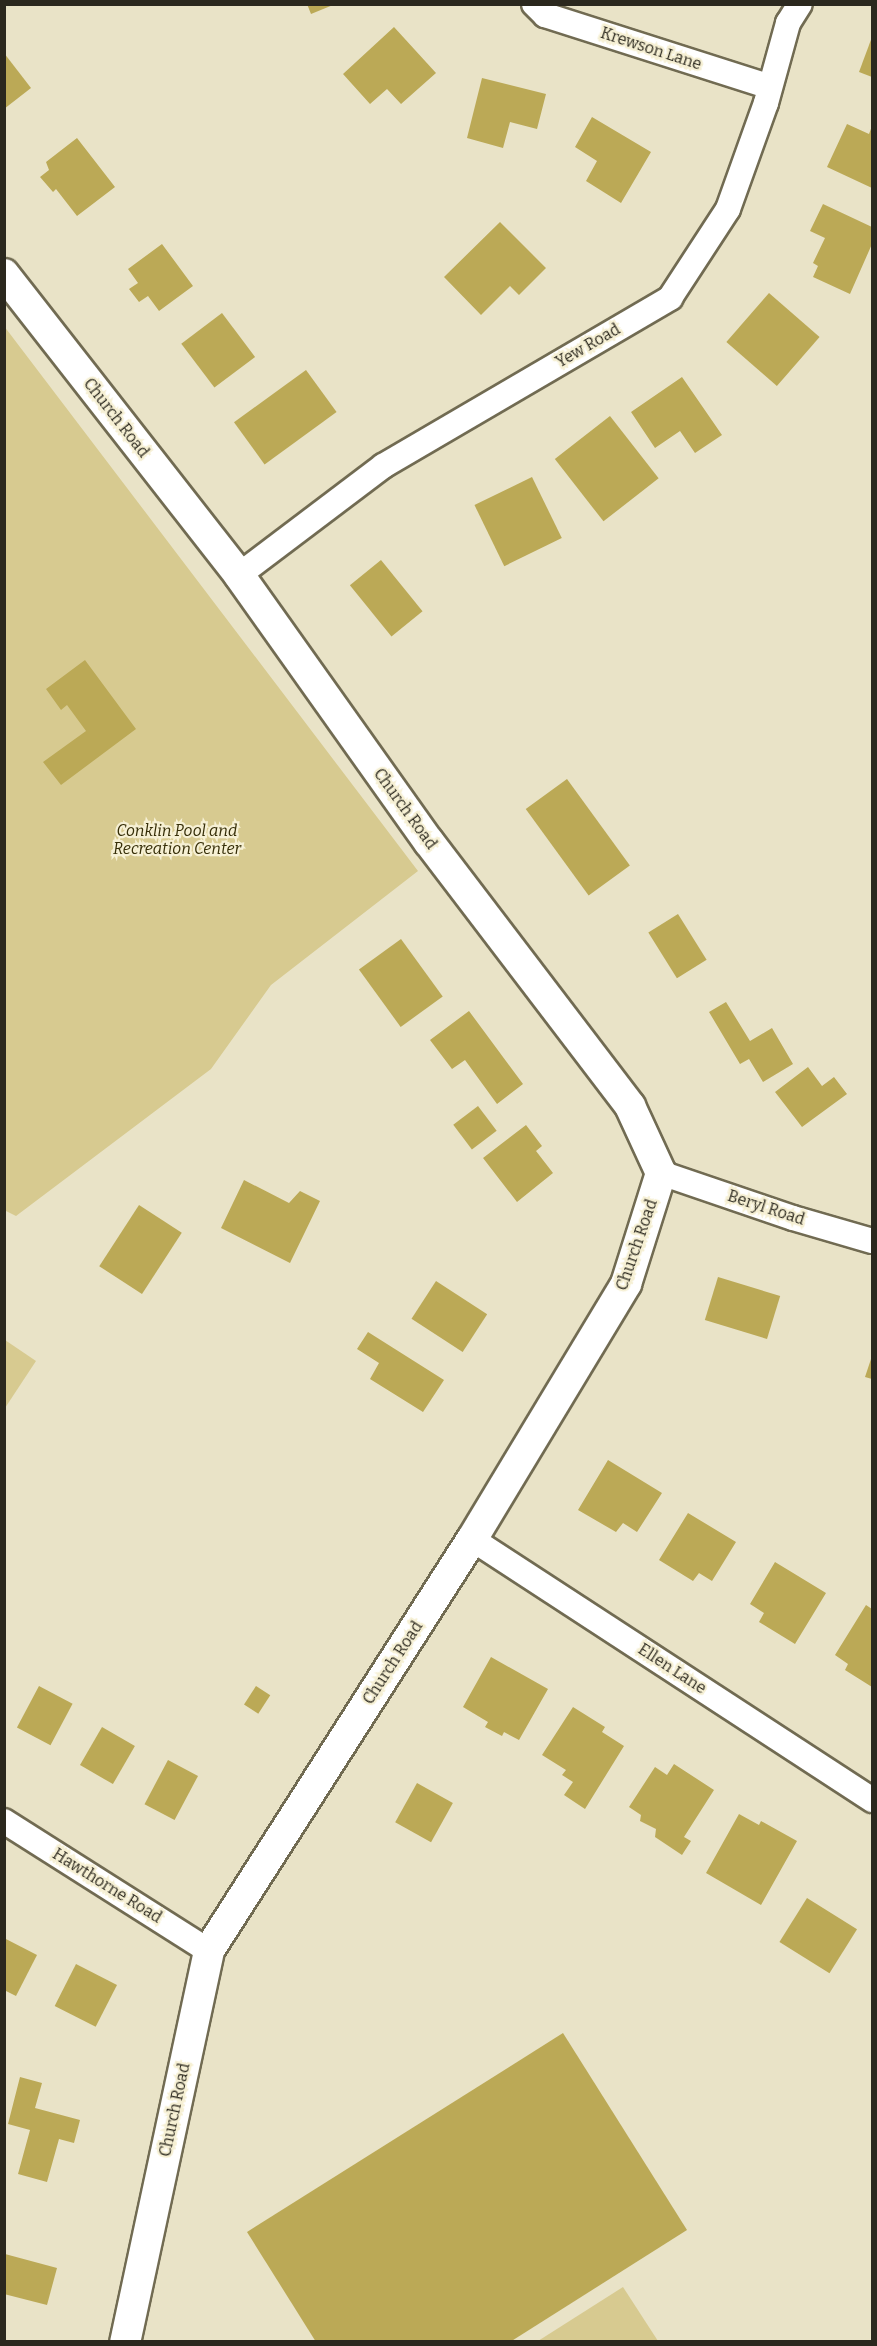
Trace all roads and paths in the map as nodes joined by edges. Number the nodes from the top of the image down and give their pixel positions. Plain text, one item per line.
1 (534, 4) edge
2 (800, 4) edge
3 (770, 87) junction
4 (4, 274) edge
5 (239, 575) junction
6 (661, 1173) junction
7 (873, 1241) edge
8 (472, 1539) junction
9 (873, 1800) edge
10 (4, 1821) edge
11 (209, 1951) junction
12 (125, 2342) edge

1 - 3 street, Krewson Lane
2 - 3 street, Yew Road
3 - 5 street, Yew Road
4 - 5 street, Church Road
5 - 6 street, Church Road
6 - 7 street, Beryl Road
6 - 8 street, Church Road
8 - 9 street, Ellen Lane
8 - 11 street, Church Road
10 - 11 street, Hawthorne Road
11 - 12 street, Church Road

